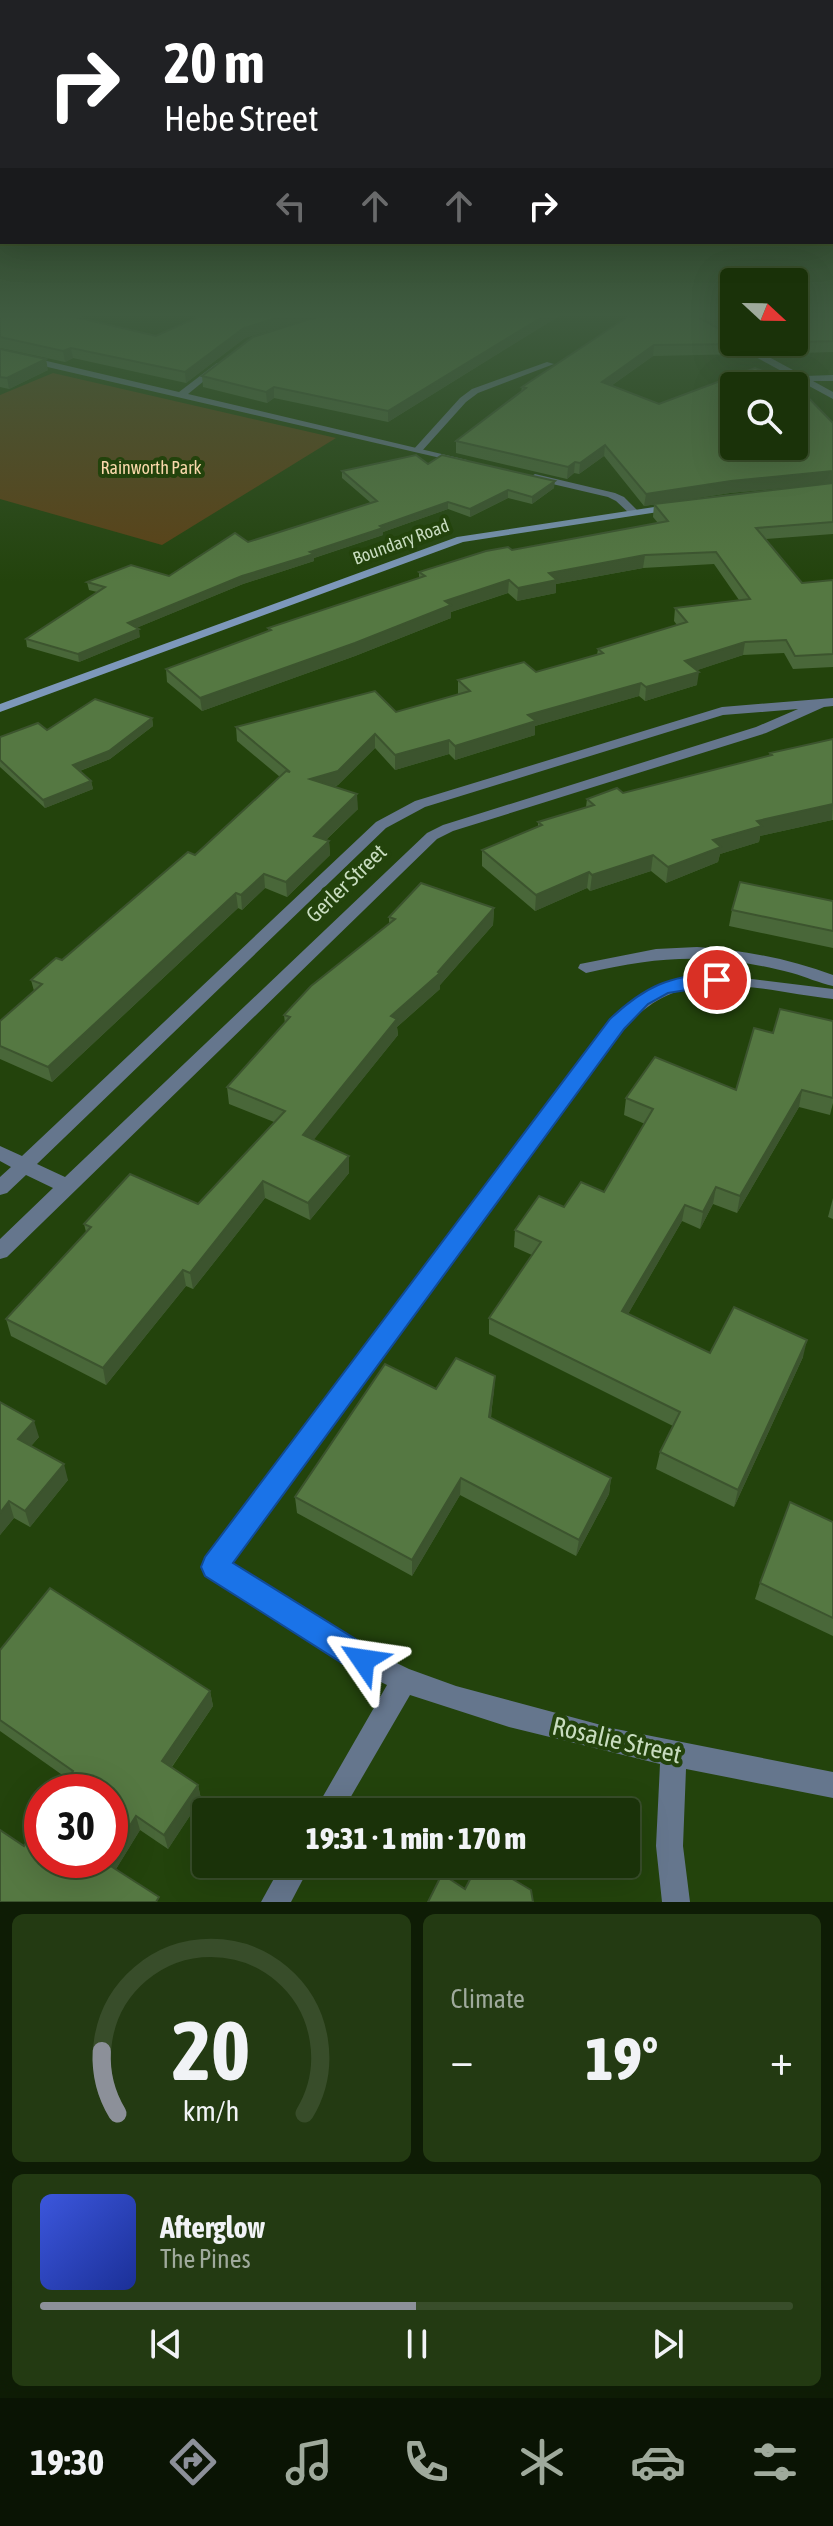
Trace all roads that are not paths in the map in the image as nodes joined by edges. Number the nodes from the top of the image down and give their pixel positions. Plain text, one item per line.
1 (223, 405) edge
2 (459, 405) edge
3 (418, 450) junction
4 (477, 464) edge
5 (522, 474) edge
6 (689, 505) edge
7 (634, 512) junction
8 (826, 703) edge
9 (0, 708) edge
10 (586, 968) dead end
11 (833, 981) edge
12 (833, 994) edge
13 (0, 1153) edge
14 (25, 1165) junction
15 (65, 1186) junction
16 (0, 1188) edge
17 (0, 1251) edge
18 (404, 1680) junction
19 (674, 1754) junction
20 (833, 1785) edge
21 (335, 1798) edge
22 (289, 1878) edge
23 (275, 1902) edge
24 (676, 1902) edge

1 - 3 street
2 - 3 street
3 - 4 street
5 - 7 street
6 - 7 main road, Boundary Road
7 - 9 main road, Boundary Road
8 - 14 street, Gerler Street
8 - 15 street, Gerler Street
10 - 11 street
12 - 18 street, Rosalie Street
13 - 14 street
14 - 15 street
14 - 16 street, Gerler Street
15 - 17 street, Gerler Street
18 - 19 street, Rosalie Street
18 - 21 street
19 - 20 street, Rosalie Street
19 - 24 street
22 - 23 street

